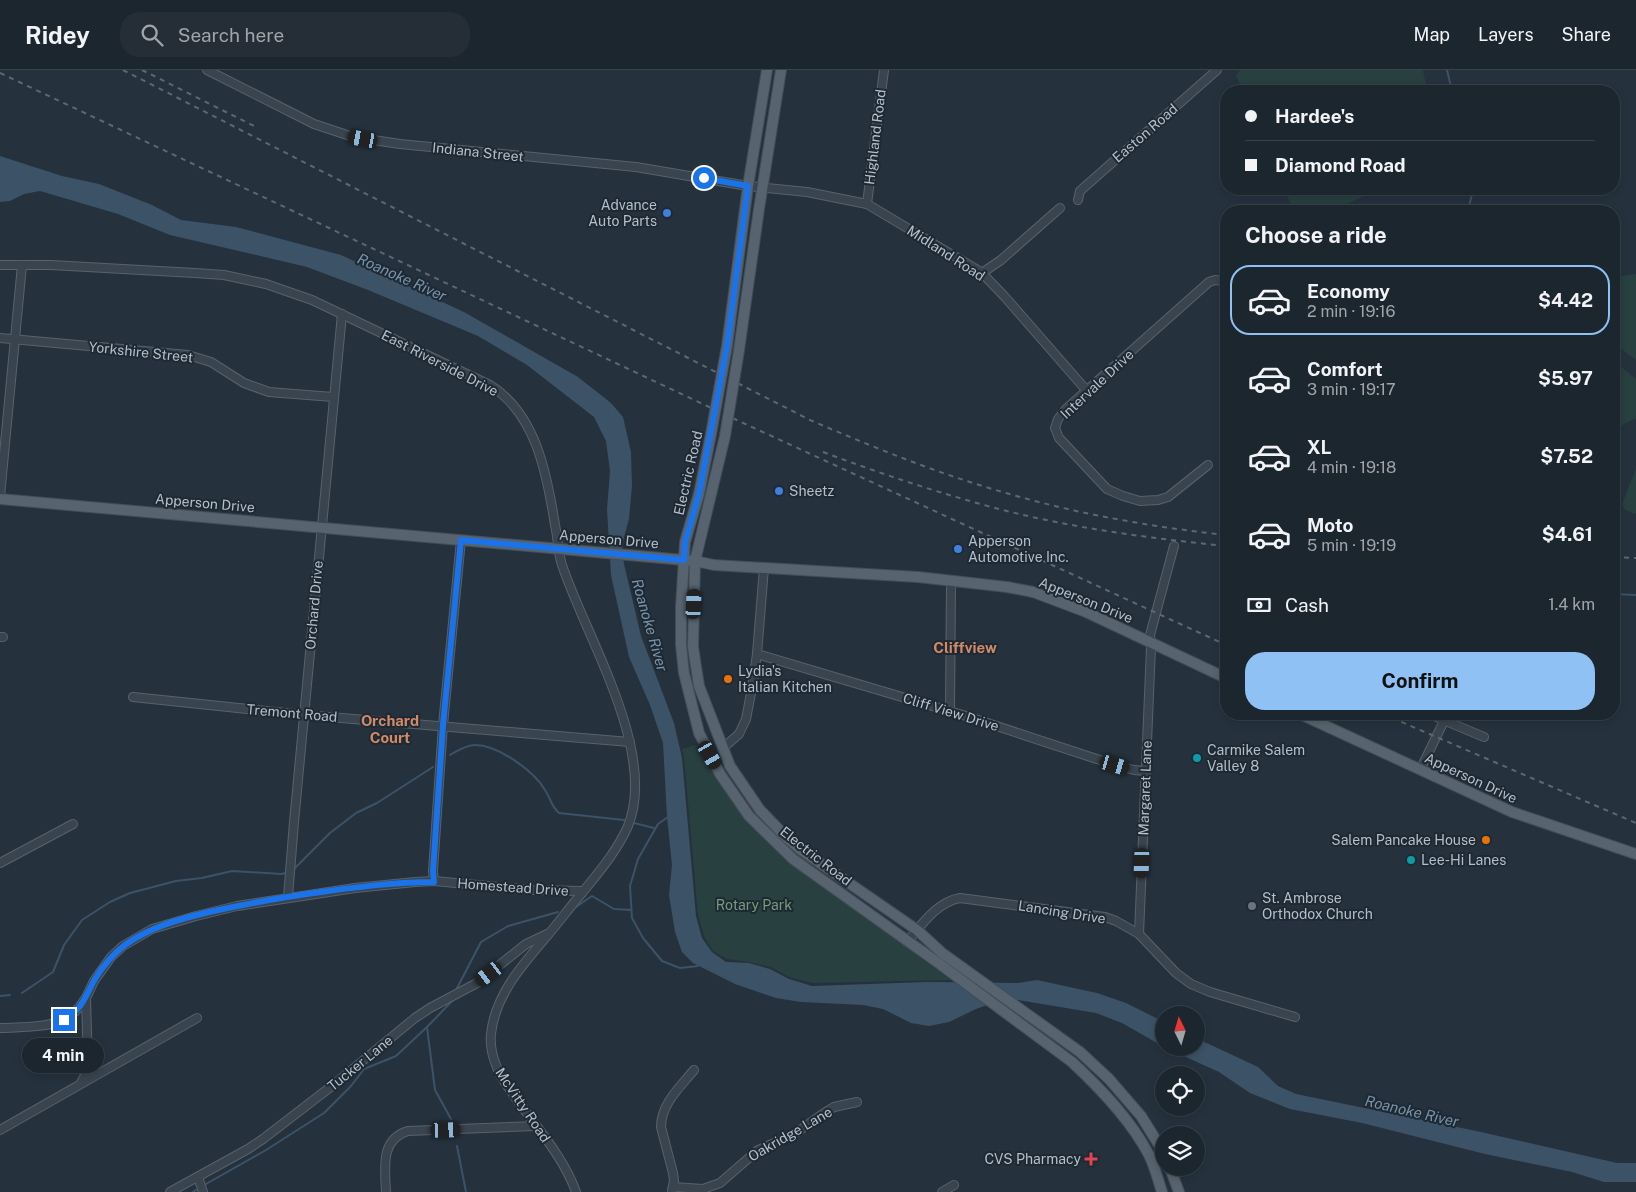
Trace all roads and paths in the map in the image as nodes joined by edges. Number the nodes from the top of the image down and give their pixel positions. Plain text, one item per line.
1 (206, 70) edge
2 (767, 70) edge
3 (782, 70) edge
4 (884, 70) edge
5 (1217, 70) edge
6 (748, 186) junction
7 (763, 187) junction
8 (1078, 200) dead end
9 (867, 204) junction
10 (1060, 208) dead end
11 (0, 265) edge
12 (22, 265) junction
13 (982, 273) junction
14 (1220, 280) edge
15 (342, 314) junction
16 (0, 338) edge
17 (15, 339) junction
18 (1087, 391) junction
19 (333, 398) junction
20 (1208, 465) dead end
21 (0, 498) edge
22 (321, 528) junction
23 (461, 540) junction
24 (1174, 546) dead end
25 (559, 548) junction
26 (684, 560) junction
27 (695, 561) junction
28 (764, 568) junction
29 (951, 581) junction
30 (1151, 642) junction
31 (757, 654) junction
32 (1220, 675) edge
33 (133, 697) dead end
34 (950, 711) junction
35 (305, 714) junction
36 (1313, 720) edge
37 (1444, 721) joint
38 (443, 725) junction
39 (1484, 737) dead end
40 (630, 742) junction
41 (722, 749) junction
42 (1420, 770) junction
43 (1145, 771) junction
44 (73, 824) dead end
45 (1636, 854) edge
46 (0, 863) edge
47 (434, 882) junction
48 (583, 891) junction
49 (288, 897) junction
50 (917, 930) junction
51 (549, 934) junction
52 (1139, 934) junction
53 (908, 942) junction
54 (939, 957) junction
55 (86, 998) junction
56 (1296, 1017) dead end
57 (197, 1018) dead end
58 (0, 1028) edge
59 (694, 1070) dead end
60 (81, 1083) junction
61 (857, 1102) dead end
62 (536, 1126) junction
63 (0, 1130) edge
64 (1155, 1139) edge
65 (1173, 1176) edge
66 (198, 1177) junction
67 (954, 1185) dead end
68 (672, 1190) edge
69 (170, 1192) edge
70 (202, 1192) edge
71 (386, 1192) edge
72 (576, 1192) edge
73 (942, 1192) edge
74 (1162, 1192) edge
75 (1179, 1192) edge

1 - 6 street, Indiana Street
2 - 6 main road, Electric Road
3 - 7 main road, Electric Road
4 - 9 street, Highland Road
5 - 8 street, Easton Road
6 - 7 street, Indiana Street
6 - 26 main road, Electric Road, bridge
7 - 9 street, Midland Road
7 - 27 main road, Electric Road, bridge
9 - 13 street, Midland Road
10 - 13 street
11 - 12 street, East Riverside Drive
12 - 15 street, East Riverside Drive
12 - 17 street
13 - 18 street, Midland Road
14 - 18 street, Intervale Drive
15 - 19 street, Orchard Drive
15 - 25 street, East Riverside Drive
16 - 17 street, Yorkshire Street
17 - 19 street, Yorkshire Street
17 - 21 street
18 - 20 street, Intervale Drive
19 - 22 street, Orchard Drive
21 - 22 main road, Apperson Drive
22 - 23 main road, Apperson Drive
22 - 35 street, Orchard Drive
23 - 25 main road, Apperson Drive
23 - 38 street
24 - 30 street, Margaret Lane
25 - 26 main road, Apperson Drive
25 - 40 street, East Riverside Drive
26 - 27 main road, Apperson Drive
26 - 53 main road, Electric Road
27 - 28 main road, Apperson Drive
27 - 41 main road, Electric Road
28 - 29 main road, Apperson Drive
28 - 31 street
29 - 30 main road, Apperson Drive
29 - 34 street
30 - 32 main road, Apperson Drive
30 - 43 street, Margaret Lane
31 - 34 street, Cliff View Drive
31 - 41 street
33 - 35 street, Tremont Road
34 - 43 street, Cliff View Drive
35 - 38 street, Tremont Road
35 - 49 street, Orchard Drive
36 - 42 main road, Apperson Drive
37 - 39 street
37 - 42 street
38 - 40 street, Tremont Road
38 - 47 street
40 - 48 street, East Riverside Drive
41 - 50 main road, Electric Road
42 - 45 main road, Apperson Drive
43 - 52 street, Margaret Lane
44 - 46 street
47 - 48 street, Homestead Drive
47 - 49 street, Homestead Drive
48 - 51 street, McVitty Road
49 - 55 street, Homestead Drive
50 - 52 street, Lancing Drive
50 - 53 street, Lancing Drive
50 - 54 main road, Electric Road
51 - 62 street, McVitty Road
51 - 66 street, Tucker Lane
52 - 56 street, Lancing Drive
53 - 54 main road, Electric Road
54 - 64 main road, Electric Road
54 - 74 main road, Electric Road
55 - 58 street
55 - 60 street, Homestead Drive
57 - 60 street
59 - 68 street
60 - 63 street
61 - 68 street, Oakridge Lane
62 - 71 street
62 - 72 street, McVitty Road
65 - 75 main road
66 - 69 street, Tucker Lane
66 - 70 street
67 - 73 street

